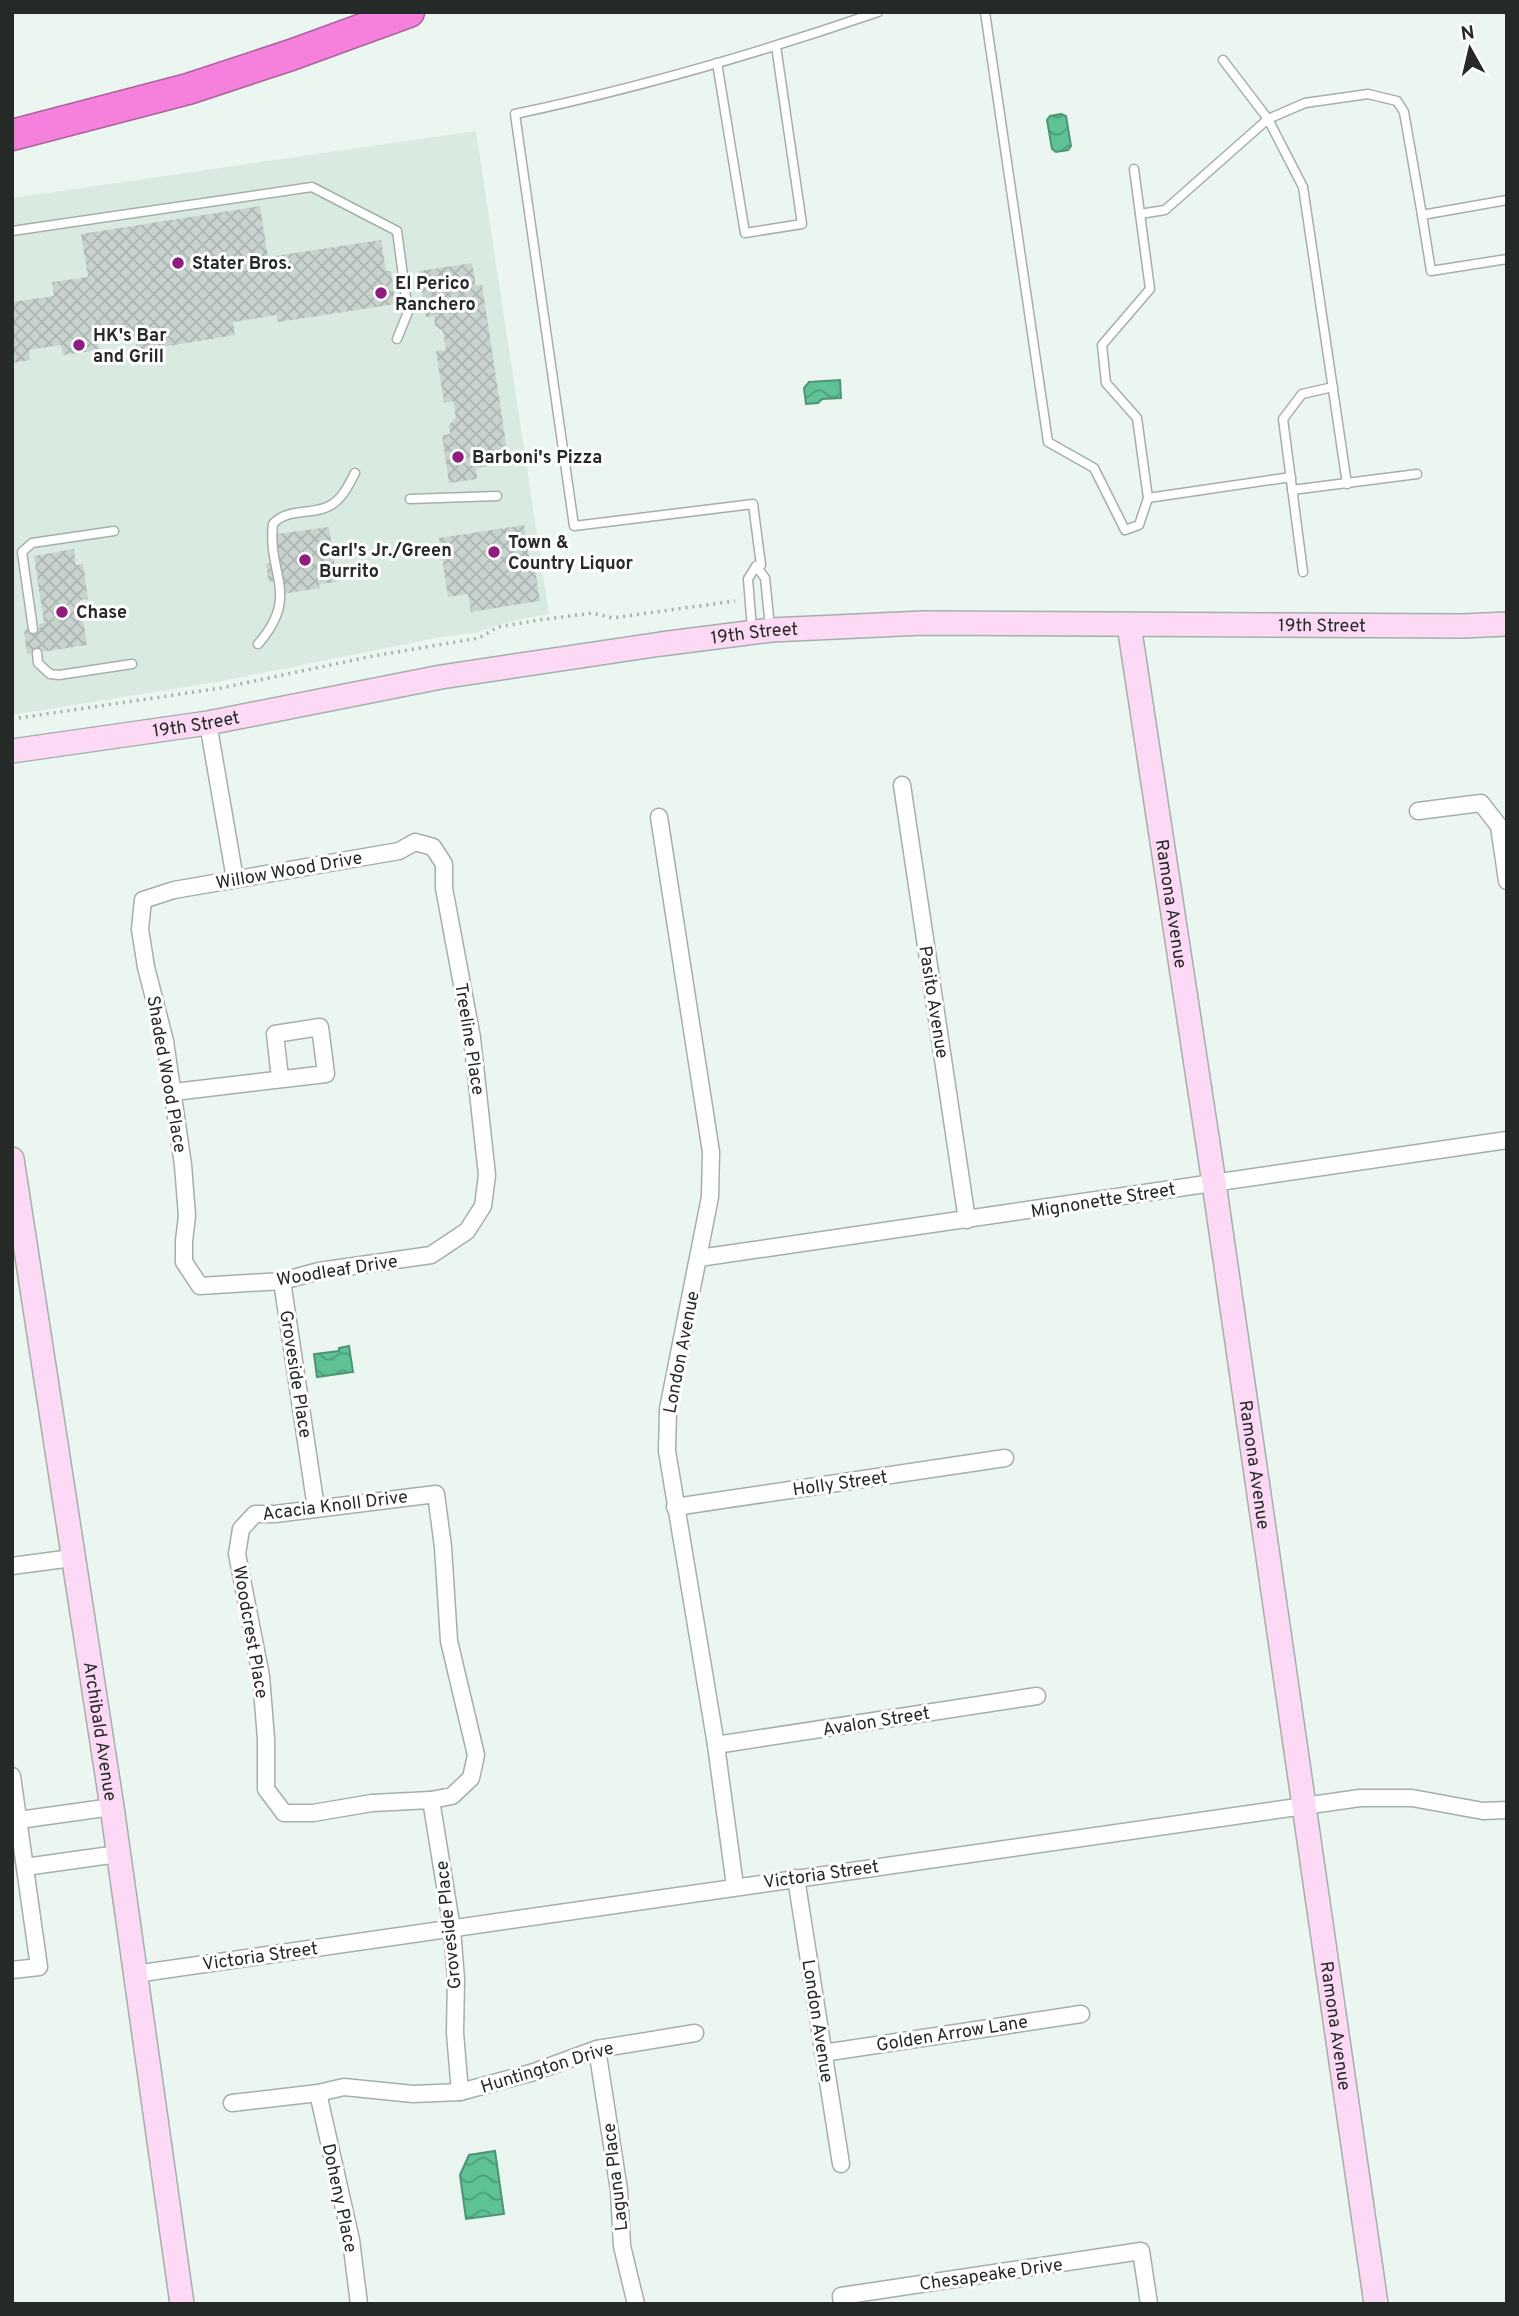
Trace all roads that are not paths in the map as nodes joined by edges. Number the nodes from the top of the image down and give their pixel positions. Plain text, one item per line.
1 (409, 12) edge
2 (878, 12) edge
3 (985, 12) edge
4 (776, 46) junction
5 (1223, 60) dead end
6 (717, 63) junction
7 (1268, 119) junction
8 (12, 135) edge
9 (1134, 169) dead end
10 (1507, 200) edge
11 (1140, 214) junction
12 (1422, 215) junction
13 (12, 230) edge
14 (1507, 259) edge
15 (397, 339) dead end
16 (1332, 387) junction
17 (355, 473) dead end
18 (1417, 474) dead end
19 (1291, 477) junction
20 (1347, 484) junction
21 (1292, 490) junction
22 (497, 496) dead end
23 (1148, 498) junction
24 (410, 499) dead end
25 (114, 531) dead end
26 (761, 565) dead end
27 (1303, 572) dead end
28 (1507, 624) edge
29 (1129, 625) junction
30 (33, 629) dead end
31 (761, 631) junction
32 (258, 644) dead end
33 (37, 653) dead end
34 (132, 664) dead end
35 (208, 723) junction
36 (12, 751) edge
37 (902, 785) dead end
38 (1418, 811) dead end
39 (659, 817) dead end
40 (433, 847) joint
41 (235, 878) junction
42 (1507, 881) edge
43 (143, 900) joint
44 (280, 1078) dead end
45 (174, 1092) junction
46 (1507, 1140) edge
47 (12, 1159) edge
48 (1214, 1183) junction
49 (967, 1220) junction
50 (467, 1231) joint
51 (699, 1258) junction
52 (282, 1281) junction
53 (200, 1286) joint
54 (1005, 1458) dead end
55 (675, 1507) junction
56 (316, 1508) junction
57 (241, 1529) joint
58 (72, 1558) junction
59 (12, 1566) edge
60 (1037, 1696) dead end
61 (716, 1745) junction
62 (12, 1776) edge
63 (431, 1800) junction
64 (1304, 1806) junction
65 (112, 1807) junction
66 (1507, 1810) edge
67 (19, 1821) junction
68 (118, 1854) junction
69 (25, 1867) junction
70 (796, 1878) junction
71 (735, 1886) junction
72 (452, 1929) junction
73 (12, 1970) edge
74 (135, 1975) junction
75 (1081, 2014) dead end
76 (695, 2033) dead end
77 (597, 2049) junction
78 (823, 2053) junction
79 (460, 2092) junction
80 (318, 2093) junction
81 (232, 2103) dead end
82 (841, 2164) dead end
83 (841, 2300) edge
84 (182, 2304) edge
85 (359, 2304) edge
86 (636, 2304) edge
87 (1149, 2304) edge
88 (1376, 2304) edge

1 - 8 highway
2 - 4 lane
3 - 23 lane
4 - 6 lane
4 - 6 lane
5 - 7 lane
6 - 26 lane
7 - 11 lane
7 - 12 lane
7 - 16 lane
9 - 11 lane
10 - 12 lane
11 - 23 lane
12 - 14 lane
13 - 15 lane
16 - 19 lane
16 - 20 lane
17 - 32 lane
18 - 20 lane
19 - 21 lane
19 - 23 lane
20 - 21 lane
21 - 27 lane
22 - 24 lane
25 - 30 lane
28 - 29 main road, 19th Street
29 - 31 main road, 19th Street
29 - 48 main road, Ramona Avenue
31 - 31 lane
31 - 35 main road, 19th Street
33 - 34 lane
35 - 36 main road, 19th Street
35 - 41 street
37 - 49 street, Pasito Avenue
38 - 42 street
39 - 51 street, London Avenue
40 - 41 street, Willow Wood Drive
40 - 50 street, Treeline Place
41 - 43 street, Willow Wood Drive
43 - 45 street, Shaded Wood Place
44 - 45 street
45 - 53 street, Shaded Wood Place
46 - 48 street, Mignonette Street
47 - 58 main road, Archibald Avenue
48 - 49 street, Mignonette Street
48 - 64 main road, Ramona Avenue
49 - 51 street, Mignonette Street
50 - 52 street, Woodleaf Drive
51 - 55 street, London Avenue
52 - 53 street, Woodleaf Drive
52 - 56 street, Groveside Place
54 - 55 street, Holly Street
55 - 61 street, London Avenue
56 - 57 street, Acacia Knoll Drive
56 - 63 street, Acacia Knoll Drive
57 - 63 street, Woodcrest Place
58 - 59 street
58 - 65 main road, Archibald Avenue
60 - 61 street, Avalon Street
61 - 71 street, London Avenue
62 - 67 street
63 - 72 street, Groveside Place
64 - 66 street, Victoria Street
64 - 70 street, Victoria Street
64 - 88 main road, Ramona Avenue
65 - 67 street
65 - 68 main road, Archibald Avenue
67 - 69 street
68 - 69 street
68 - 74 main road, Archibald Avenue
69 - 73 street
70 - 71 street, Victoria Street
70 - 78 street, London Avenue
71 - 72 street, Victoria Street
72 - 74 street, Victoria Street
72 - 79 street, Groveside Place
74 - 84 main road, Archibald Avenue
75 - 78 street, Golden Arrow Lane
76 - 77 street, Huntington Drive
77 - 79 street, Huntington Drive
77 - 86 street, Laguna Place
78 - 82 street, London Avenue
79 - 80 street, Huntington Drive
80 - 81 street, Huntington Drive
80 - 85 street, Doheny Place
83 - 87 street, Chesapeake Drive

